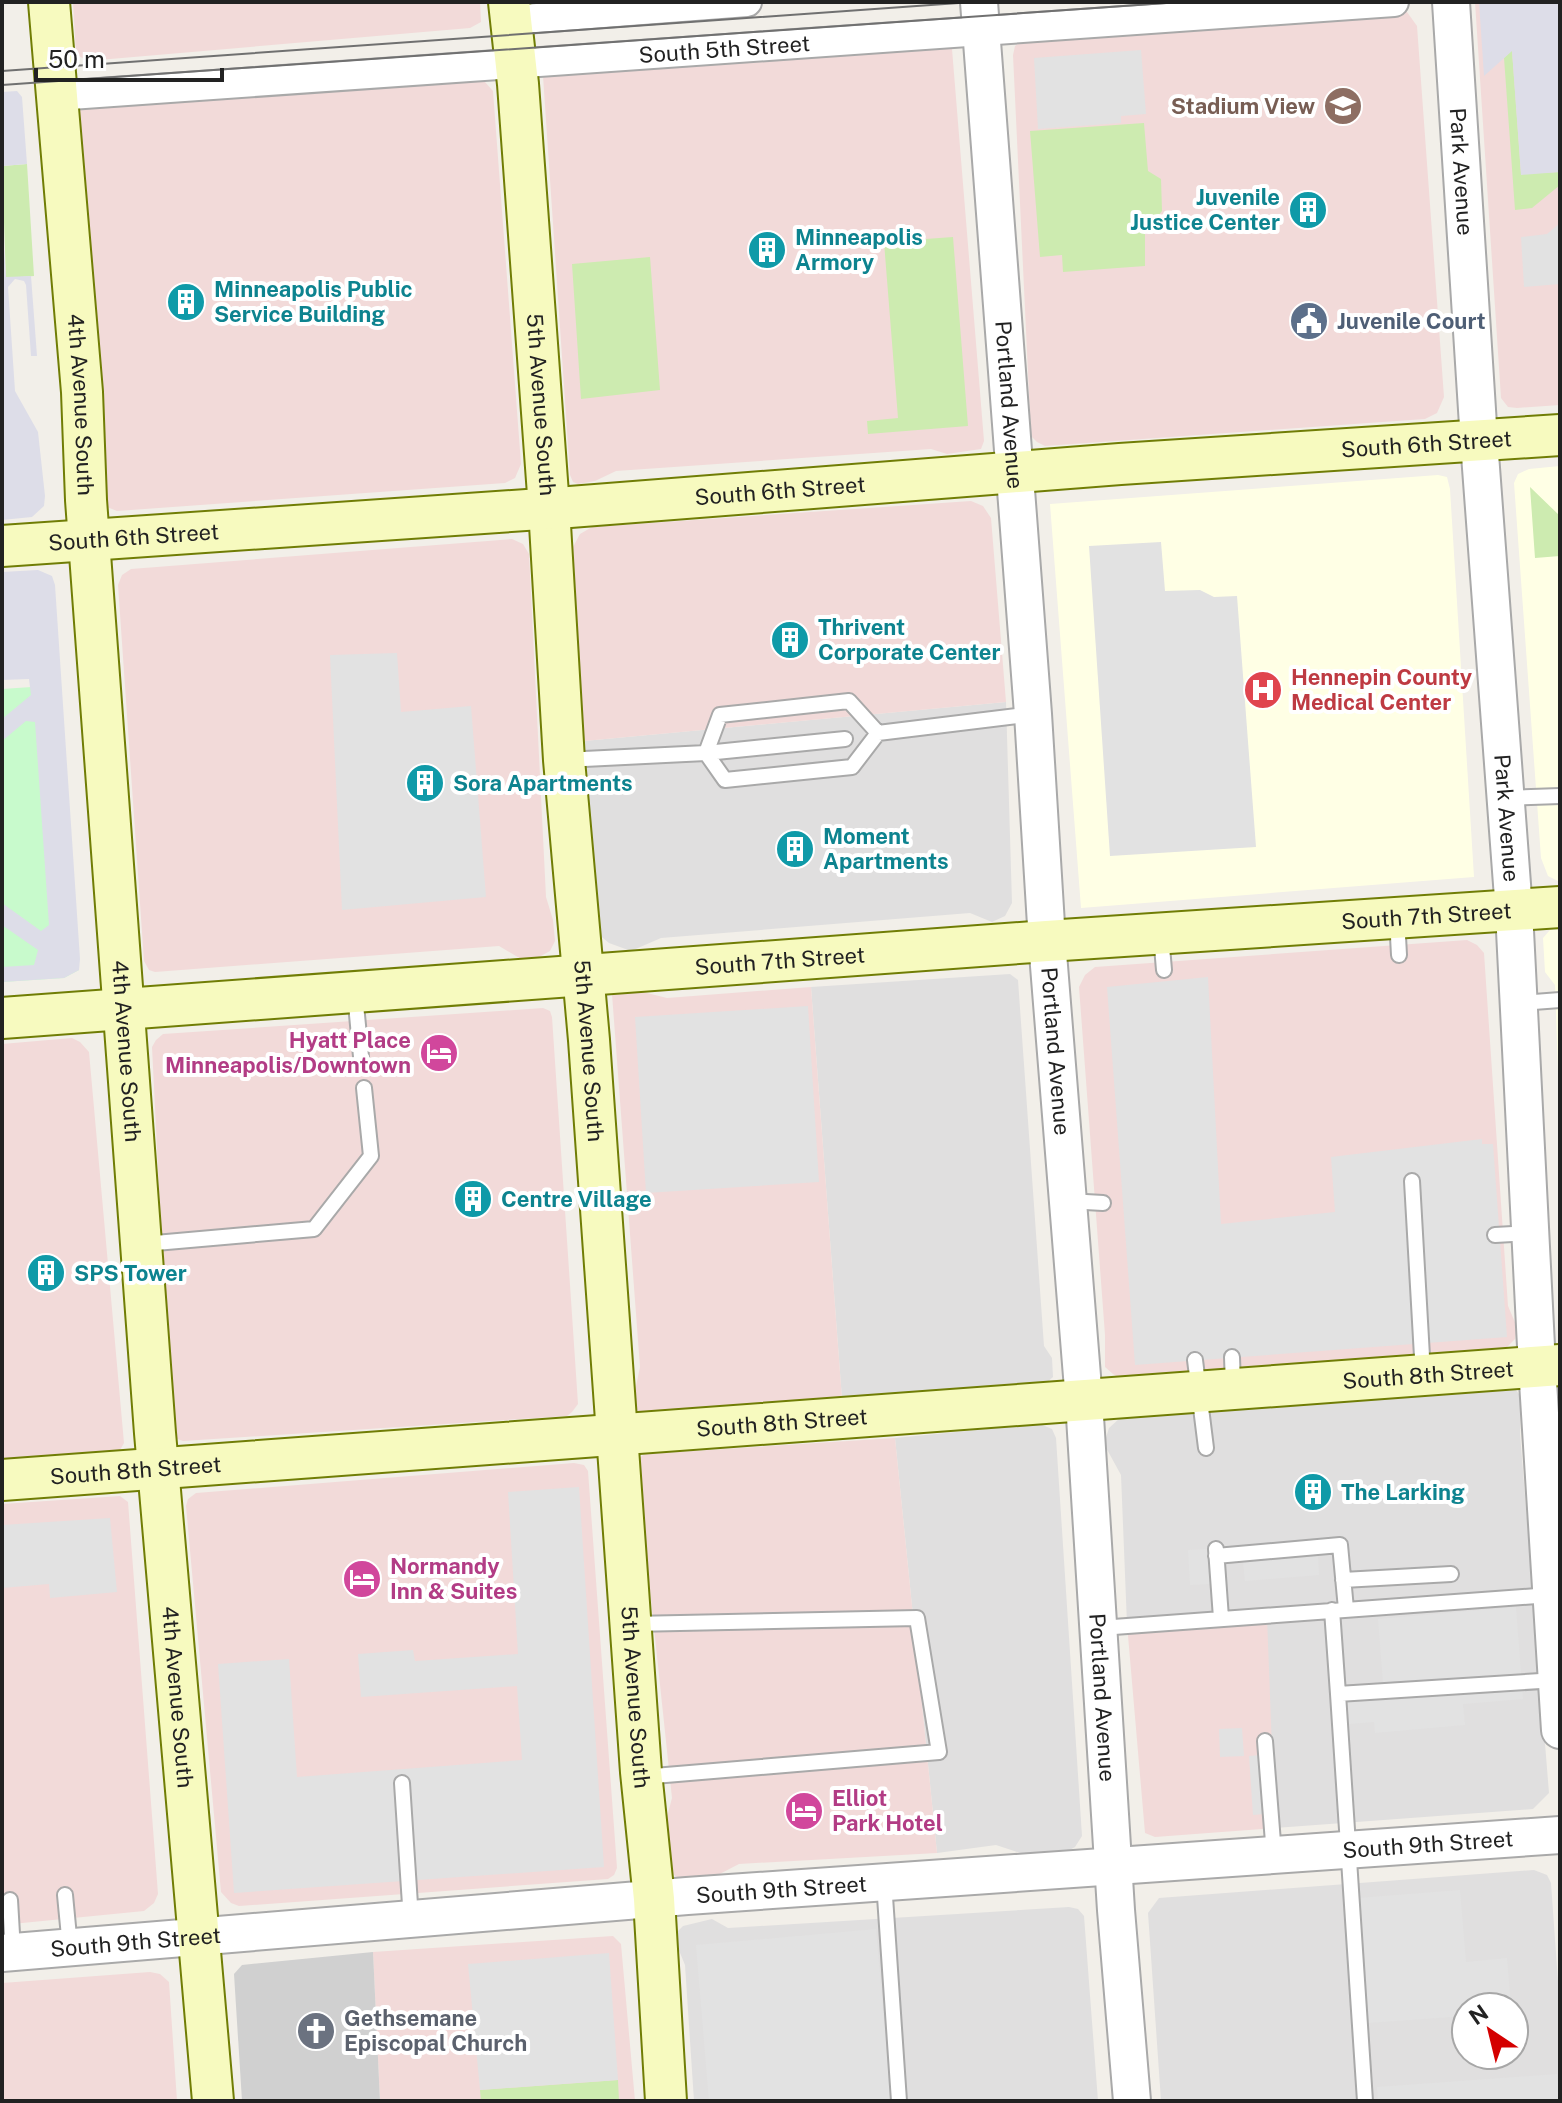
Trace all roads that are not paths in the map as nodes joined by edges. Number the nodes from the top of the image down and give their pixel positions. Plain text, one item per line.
1 (49, 2) edge
2 (747, 2) edge
3 (1394, 2) edge
4 (1451, 2) edge
5 (510, 11) edge
6 (981, 17) edge
7 (516, 65) junction
8 (56, 96) junction
9 (1560, 435) edge
10 (1479, 441) junction
11 (1014, 472) junction
12 (549, 508) junction
13 (89, 540) junction
14 (2, 546) edge
15 (1033, 714) junction
16 (878, 733) junction
17 (845, 739) dead end
18 (706, 753) junction
19 (564, 760) junction
20 (1560, 796) edge
21 (1505, 798) junction
22 (1560, 907) edge
23 (1514, 911) junction
24 (1047, 941) junction
25 (583, 976) junction
26 (355, 993) junction
27 (1560, 1000) edge
28 (1519, 1003) junction
29 (124, 1010) junction
30 (2, 1018) edge
31 (362, 1067) dead end
32 (364, 1088) dead end
33 (1412, 1181) dead end
34 (1068, 1201) junction
35 (1103, 1203) dead end
36 (141, 1244) junction
37 (1548, 1366) edge
38 (1215, 1375) junction
39 (1423, 1375) junction
40 (1084, 1401) junction
41 (616, 1433) junction
42 (1206, 1448) dead end
43 (158, 1467) junction
44 (2, 1480) edge
45 (1451, 1574) dead end
46 (1343, 1580) junction
47 (1551, 1595) junction
48 (1339, 1610) junction
49 (1221, 1618) junction
50 (630, 1624) junction
51 (1099, 1628) junction
52 (1558, 1680) edge
53 (1338, 1694) junction
54 (1560, 1730) edge
55 (1265, 1741) dead end
56 (642, 1777) junction
57 (402, 1783) dead end
58 (1560, 1835) edge
59 (1349, 1850) junction
60 (1274, 1856) junction
61 (1113, 1866) junction
62 (884, 1882) junction
63 (65, 1895) dead end
64 (654, 1899) junction
65 (10, 1900) dead end
66 (411, 1920) junction
67 (201, 1939) junction
68 (70, 1948) junction
69 (8, 1953) edge
70 (213, 2101) edge
71 (666, 2101) edge
72 (899, 2101) edge
73 (1132, 2101) edge
74 (1365, 2101) edge

1 - 8 main road, 4th Avenue South
2 - 5 street, South 5th Street
3 - 6 street, South 5th Street
4 - 10 street, Park Avenue
5 - 7 main road, 5th Avenue South
6 - 7 street, South 5th Street
6 - 11 street, Portland Avenue
7 - 8 street, South 5th Street
7 - 12 main road, 5th Avenue South
8 - 13 main road, 4th Avenue South
9 - 10 main road, South 6th Street
10 - 11 main road, South 6th Street
10 - 21 street, Park Avenue
11 - 12 main road, South 6th Street
11 - 15 street, Portland Avenue
12 - 13 main road, South 6th Street
12 - 19 main road, 5th Avenue South
13 - 14 main road, South 6th Street
13 - 29 main road, 4th Avenue South
15 - 16 lane
15 - 24 street, Portland Avenue
16 - 18 lane
16 - 18 lane
17 - 18 lane
18 - 19 lane
19 - 25 main road, 5th Avenue South
20 - 21 lane
21 - 23 street, Park Avenue
22 - 23 main road, South 7th Street
23 - 24 main road, South 7th Street
23 - 28 street, Park Avenue
24 - 25 main road, South 7th Street
24 - 34 street, Portland Avenue
25 - 26 main road, South 7th Street
25 - 41 main road, 5th Avenue South
26 - 29 main road, South 7th Street
26 - 31 lane
27 - 28 lane
28 - 37 street, Park Avenue
29 - 30 main road, South 7th Street
29 - 36 main road, 4th Avenue South
32 - 36 lane
33 - 39 lane
34 - 35 lane
34 - 40 street, Portland Avenue
36 - 43 main road, 4th Avenue South
37 - 39 main road, South 8th Street
37 - 47 street, Park Avenue
38 - 39 main road, South 8th Street
38 - 40 main road, South 8th Street
38 - 42 lane
40 - 41 main road, South 8th Street
40 - 51 street, Portland Avenue
41 - 43 main road, South 8th Street
41 - 50 main road, 5th Avenue South
43 - 44 main road, South 8th Street
43 - 67 main road, 4th Avenue South
45 - 46 lane
46 - 48 lane
46 - 49 lane
47 - 48 lane
47 - 52 street, Park Avenue
48 - 49 lane
48 - 53 lane
49 - 51 lane
50 - 56 main road, 5th Avenue South
50 - 56 lane
51 - 61 street, Portland Avenue
52 - 53 lane
52 - 54 street, Park Avenue
53 - 59 lane
55 - 60 lane
56 - 64 main road, 5th Avenue South
57 - 66 lane
58 - 59 street, South 9th Street
59 - 60 street, South 9th Street
59 - 74 lane
60 - 61 street, South 9th Street
61 - 62 street, South 9th Street
61 - 73 street, Portland Avenue
62 - 64 street, South 9th Street
62 - 72 lane
63 - 68 lane
64 - 66 street, South 9th Street
64 - 71 main road, 5th Avenue South
65 - 69 lane
66 - 67 street, South 9th Street
67 - 68 street, South 9th Street
67 - 70 main road, 4th Avenue South
68 - 69 street, South 9th Street

